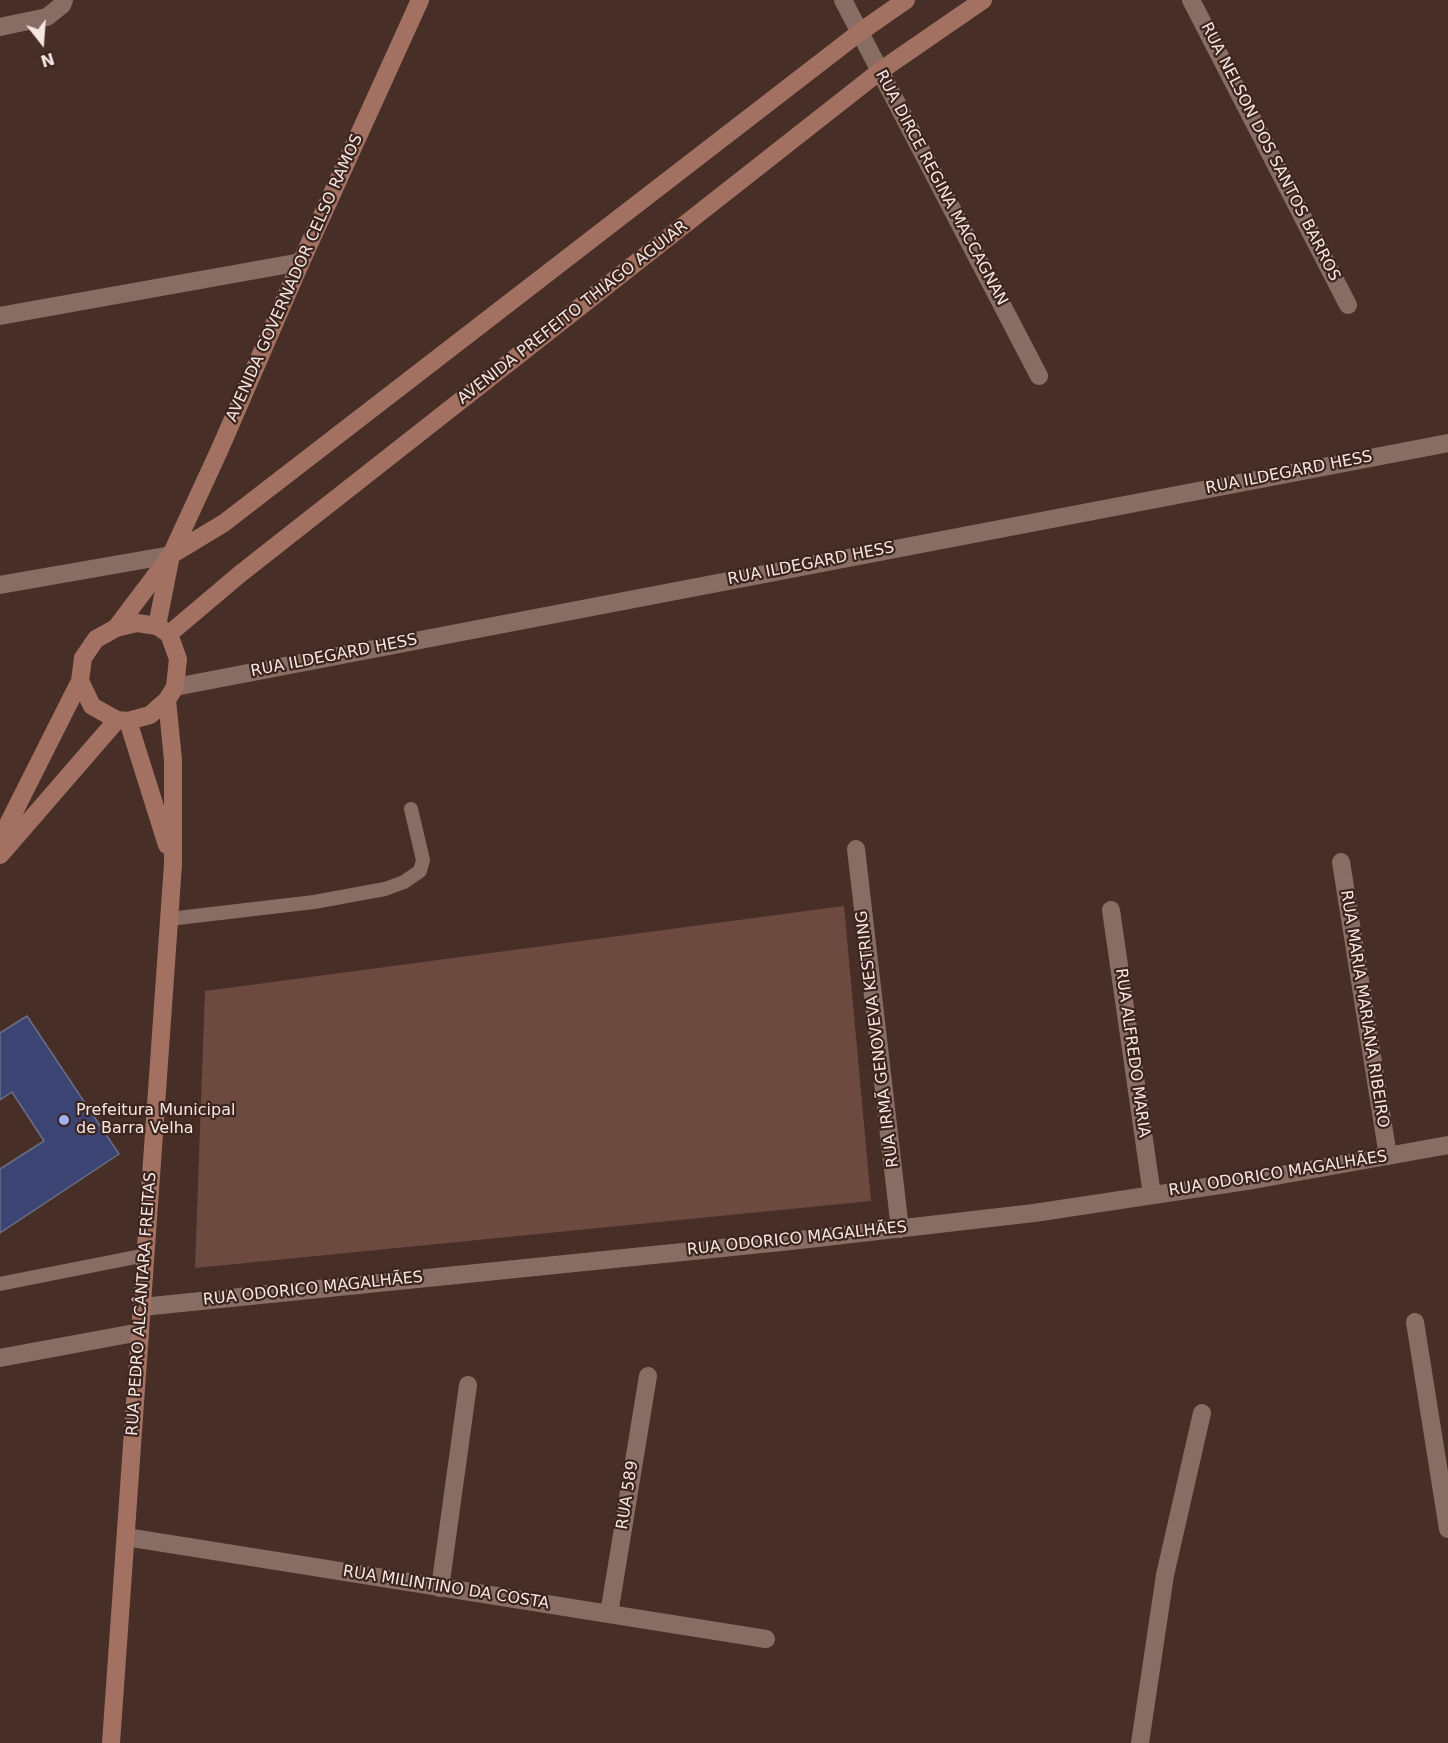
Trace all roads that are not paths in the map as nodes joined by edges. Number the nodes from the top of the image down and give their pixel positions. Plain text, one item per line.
1 (64, 0) edge
2 (843, 0) edge
3 (906, 0) edge
4 (983, 0) edge
5 (1191, 0) edge
6 (414, 1) edge
7 (0, 27) edge
8 (860, 32) junction
9 (880, 71) junction
10 (300, 262) junction
11 (1348, 305) dead end
12 (0, 316) edge
13 (1039, 376) dead end
14 (1448, 443) edge
15 (171, 555) junction
16 (0, 585) edge
17 (116, 628) junction
18 (163, 630) junction
19 (80, 681) junction
20 (171, 693) junction
21 (122, 721) junction
22 (411, 808) dead end
23 (0, 840) edge
24 (856, 849) dead end
25 (0, 855) edge
26 (1341, 862) dead end
27 (173, 864) junction
28 (1111, 910) dead end
29 (169, 919) junction
30 (1448, 1145) edge
31 (1388, 1156) junction
32 (1152, 1195) junction
33 (900, 1229) junction
34 (146, 1255) junction
35 (0, 1284) edge
36 (142, 1307) junction
37 (1415, 1322) dead end
38 (140, 1332) junction
39 (0, 1358) edge
40 (648, 1376) dead end
41 (468, 1385) dead end
42 (1202, 1413) dead end
43 (1448, 1529) edge
44 (126, 1537) junction
45 (440, 1588) junction
46 (609, 1614) junction
47 (766, 1639) dead end
48 (111, 1743) edge
49 (1140, 1743) edge

1 - 7 street
2 - 8 street, RUA DIRCE REGINA MACCAGNAN
3 - 8 main road
4 - 9 main road, AVENIDA PREFEITO THIAGO AGUIAR
5 - 11 street, RUA NELSON DOS SANTOS BARROS
6 - 10 main road, AVENIDA GOVERNADOR CELSO RAMOS
8 - 9 street, RUA DIRCE REGINA MACCAGNAN
8 - 15 main road
9 - 13 street, RUA DIRCE REGINA MACCAGNAN
9 - 18 main road, AVENIDA PREFEITO THIAGO AGUIAR
10 - 12 street
10 - 15 main road, AVENIDA GOVERNADOR CELSO RAMOS
14 - 20 street, RUA ILDEGARD HESS
15 - 16 street
15 - 17 main road, AVENIDA GOVERNADOR CELSO RAMOS
15 - 18 main road, AVENIDA GOVERNADOR CELSO RAMOS
17 - 18 main road
17 - 19 main road
18 - 20 main road
19 - 21 main road
19 - 23 main road
20 - 21 main road
20 - 27 main road, RUA PEDRO ALCÂNTARA FREITAS
21 - 25 main road
21 - 27 main road, RUA PEDRO ALCÂNTARA FREITAS
22 - 29 lane
24 - 33 street, RUA IRMÃ GENOVEVA KESTRING
26 - 31 street, RUA MARIA MARIANA RIBEIRO
27 - 29 main road, RUA PEDRO ALCÂNTARA FREITAS
28 - 32 street, RUA ALFREDO MARIA
29 - 34 main road, RUA PEDRO ALCÂNTARA FREITAS
30 - 31 street, RUA ODORICO MAGALHÃES
31 - 32 street, RUA ODORICO MAGALHÃES
32 - 33 street, RUA ODORICO MAGALHÃES
33 - 36 street, RUA ODORICO MAGALHÃES
34 - 35 lane
34 - 36 main road, RUA PEDRO ALCÂNTARA FREITAS
36 - 38 main road, RUA PEDRO ALCÂNTARA FREITAS
37 - 43 street
38 - 39 street
38 - 44 main road, RUA PEDRO ALCÂNTARA FREITAS
40 - 46 street, RUA 589
41 - 45 street
42 - 49 street
44 - 45 street, RUA MILINTINO DA COSTA
44 - 48 main road, RUA PEDRO ALCÂNTARA FREITAS
45 - 46 street, RUA MILINTINO DA COSTA
46 - 47 street, RUA MILINTINO DA COSTA

